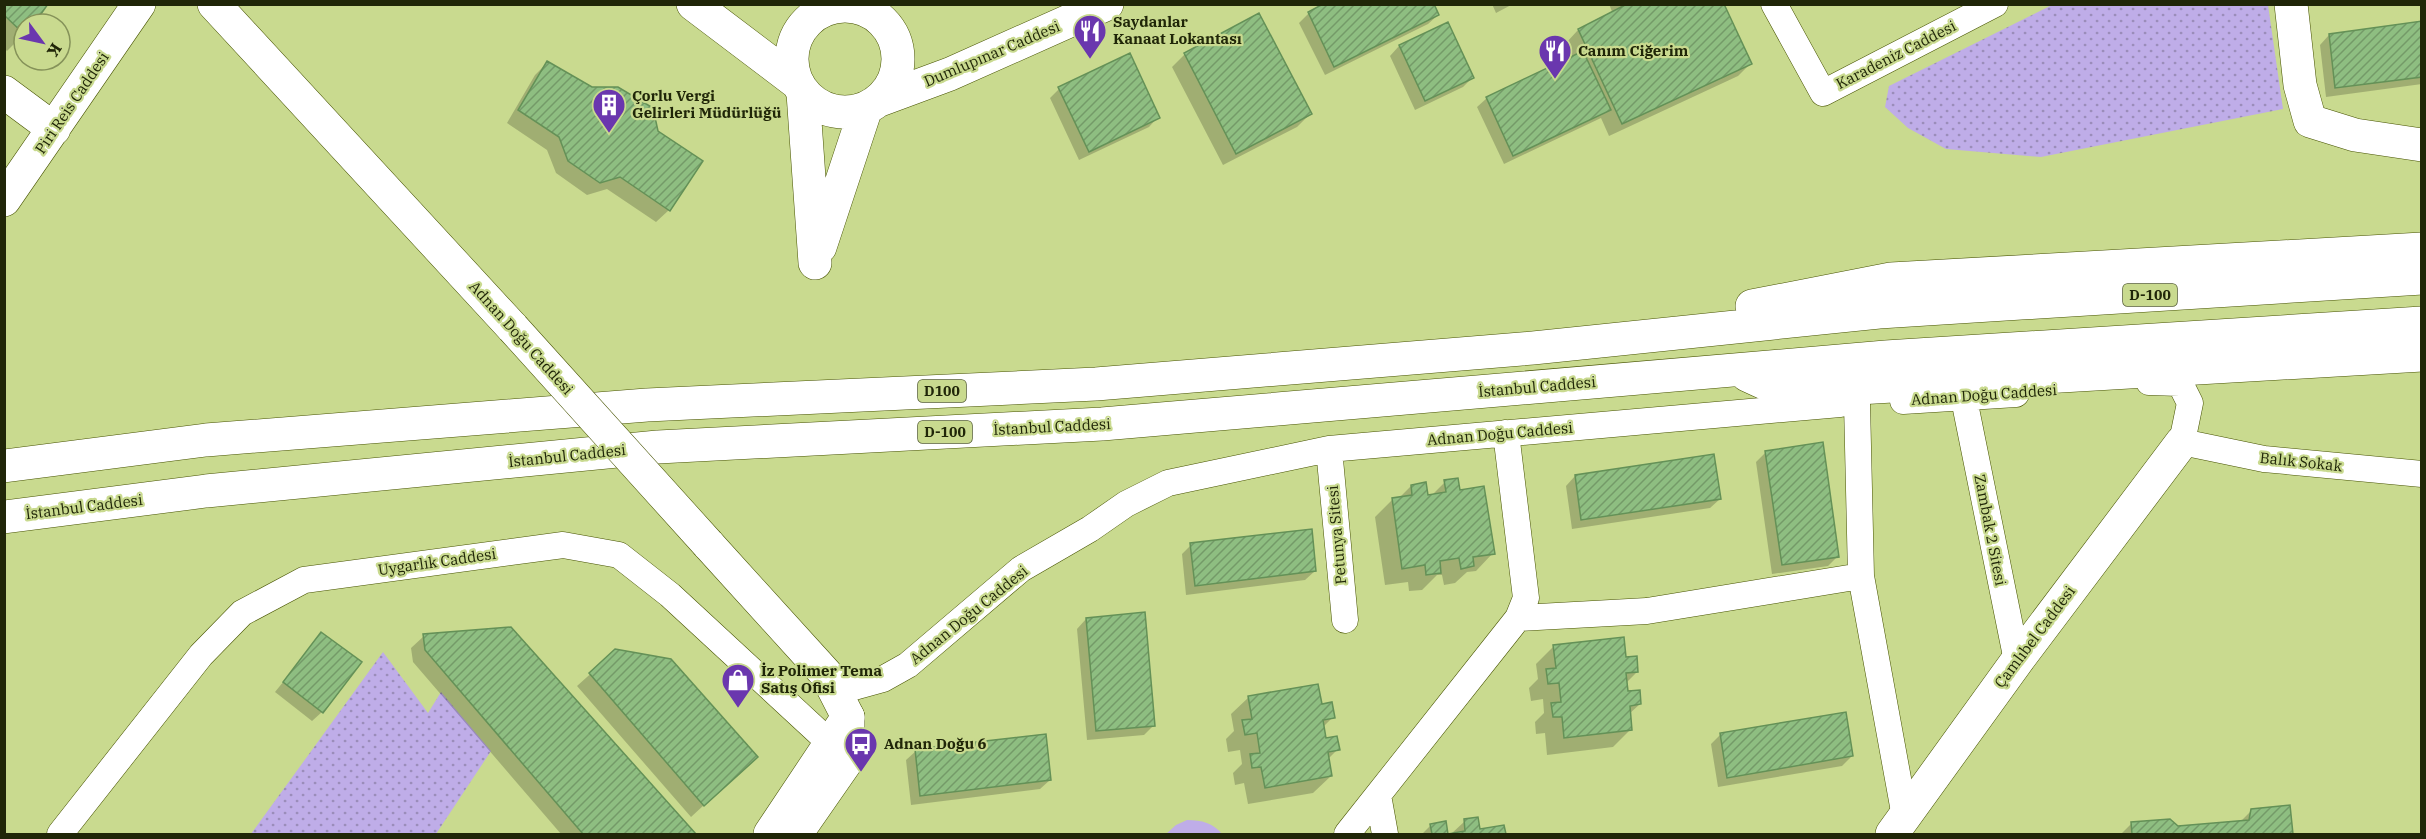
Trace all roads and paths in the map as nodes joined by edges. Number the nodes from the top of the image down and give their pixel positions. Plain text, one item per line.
1 (139, 4) edge
2 (214, 4) edge
3 (693, 4) edge
4 (905, 4) edge
5 (1107, 4) edge
6 (1774, 4) edge
7 (1995, 4) edge
8 (2291, 4) edge
9 (835, 5) edge
10 (870, 11) junction
11 (800, 88) junction
12 (4, 92) edge
13 (871, 105) junction
14 (54, 129) junction
15 (2421, 145) edge
16 (4, 200) edge
17 (2421, 249) edge
18 (2421, 278) edge
19 (1879, 312) joint
20 (2421, 323) edge
21 (1719, 329) junction
22 (2421, 355) edge
23 (1735, 370) junction
24 (1964, 399) junction
25 (1857, 403) junction
26 (1506, 433) junction
27 (2182, 442) junction
28 (1329, 449) junction
29 (4, 466) edge
30 (2421, 474) edge
31 (4, 518) edge
32 (1861, 576) junction
33 (1518, 618) junction
34 (1345, 620) dead end
35 (2017, 661) junction
36 (826, 674) junction
37 (842, 739) junction
38 (1378, 795) junction
39 (1898, 826) edge
40 (60, 834) edge
41 (770, 834) edge
42 (796, 834) edge
43 (1347, 834) edge
44 (1385, 834) edge

1 - 14 main road, Piri Reis Caddesi
2 - 36 main road, Adnan Doğu Caddesi, bridge
3 - 11 main road
4 - 10 main road
5 - 13 main road, Dumlupınar Caddesi
6 - 7 street, Karadeniz Caddesi
8 - 15 main road
9 - 10 main road
9 - 11 main road
10 - 13 main road
11 - 13 main road
11 - 13 main road
12 - 14 main road
14 - 16 main road, Piri Reis Caddesi
17 - 21 main road
18 - 19 main road, D-100
19 - 21 main road, D100
20 - 23 main road, İstanbul Caddesi / D-100
21 - 29 main road, D100
22 - 23 main road
23 - 31 main road, İstanbul Caddesi / D-100
24 - 25 street, Adnan Doğu Caddesi
24 - 27 street, Adnan Doğu Caddesi
24 - 35 street, Zambak 2 Sitesi
25 - 26 street, Adnan Doğu Caddesi
25 - 32 street
26 - 28 street, Adnan Doğu Caddesi
26 - 33 street
27 - 30 street, Balık Sokak
27 - 35 main road, Çamlıbel Caddesi
28 - 34 street, Petunya Sitesi
28 - 36 street, Adnan Doğu Caddesi
32 - 33 street
32 - 39 street
33 - 38 street
35 - 39 main road, Çamlıbel Caddesi
36 - 37 main road, Adnan Doğu Caddesi
37 - 40 street, Uygarlık Caddesi
37 - 41 main road
37 - 42 main road
38 - 43 street
38 - 44 street

